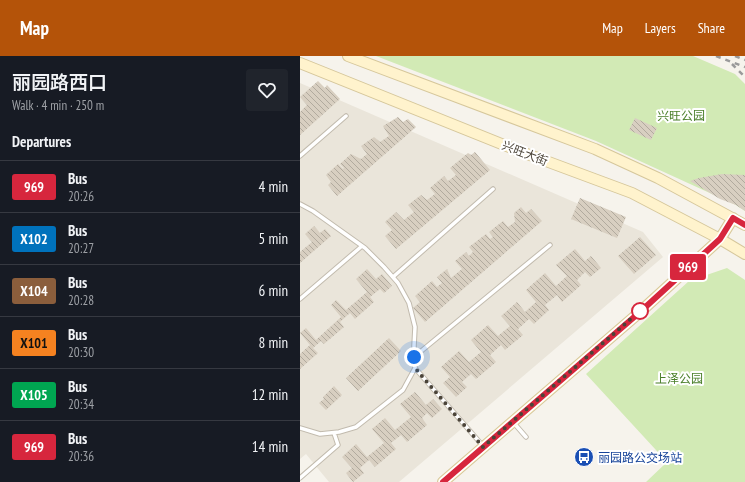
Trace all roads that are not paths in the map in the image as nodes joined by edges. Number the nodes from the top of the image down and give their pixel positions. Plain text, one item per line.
1 (352, 57) edge
2 (300, 63) edge
3 (346, 116) dead end
4 (300, 156) edge
5 (493, 189) dead end
6 (300, 204) edge
7 (733, 218) junction
8 (745, 225) edge
9 (720, 239) junction
10 (550, 245) dead end
11 (362, 246) junction
12 (745, 254) edge
13 (393, 277) junction
14 (300, 299) edge
15 (414, 357) junction
16 (415, 368) junction
17 (513, 422) junction
18 (300, 428) edge
19 (334, 433) junction
20 (526, 437) dead end
21 (483, 447) junction
22 (300, 478) edge
23 (443, 482) edge

1 - 7 main road
2 - 9 main road, 兴旺大街
3 - 4 lane
5 - 13 lane
6 - 11 lane
7 - 8 main road
7 - 9 main road
9 - 12 main road, 兴旺大街
9 - 17 main road
10 - 15 lane
11 - 13 lane
11 - 14 lane
13 - 15 lane
15 - 16 lane
16 - 19 lane
16 - 21 lane
17 - 20 lane
17 - 21 main road
18 - 19 lane
19 - 22 lane
21 - 23 main road

